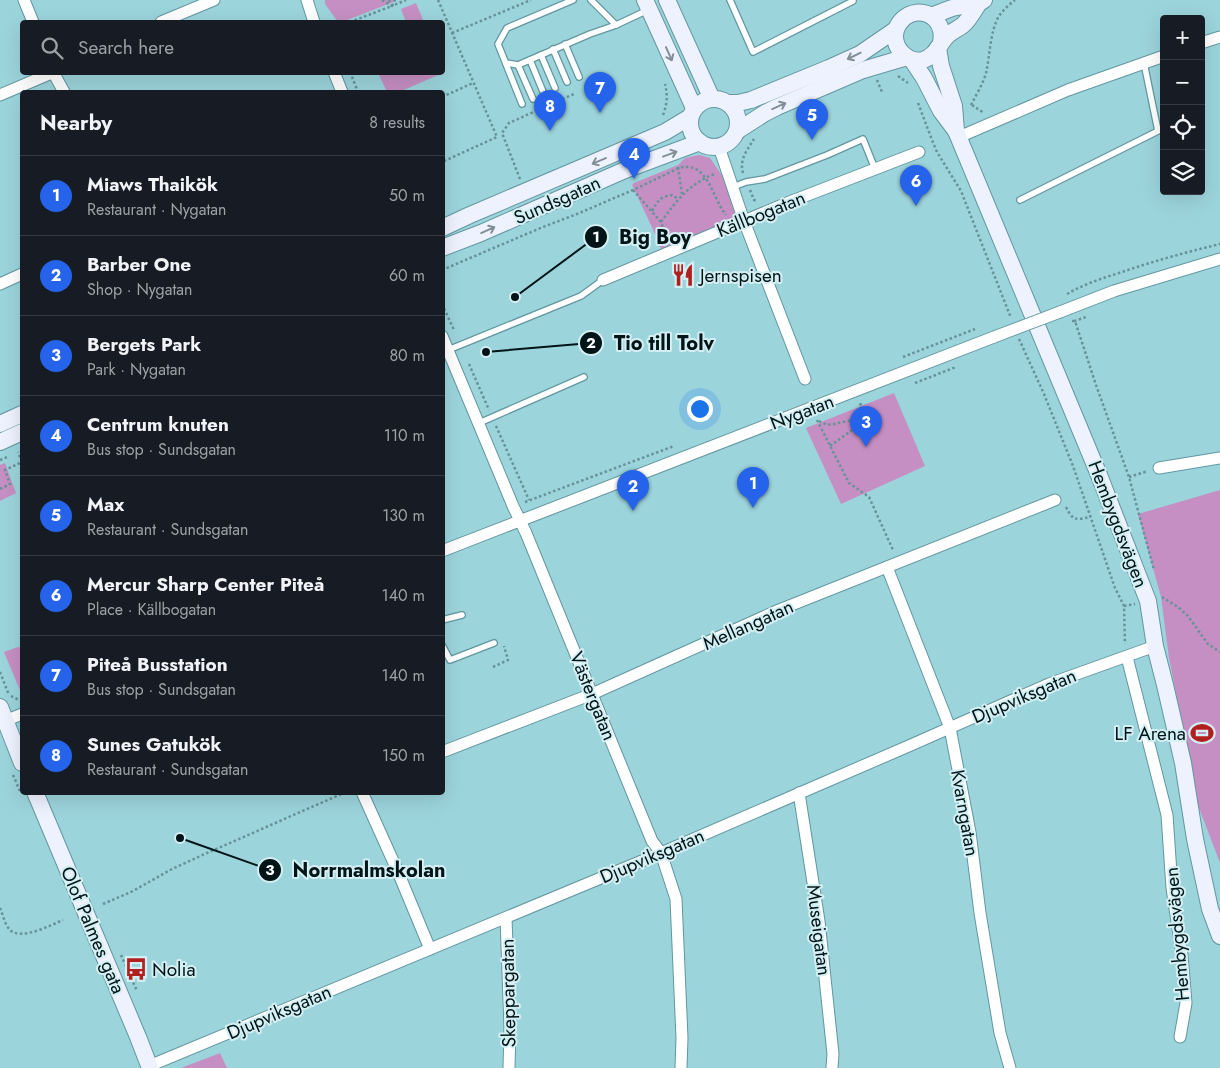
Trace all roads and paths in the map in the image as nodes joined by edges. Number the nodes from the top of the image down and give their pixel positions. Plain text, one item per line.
1 (24, 0) edge
2 (214, 0) edge
3 (307, 0) edge
4 (382, 0) edge
5 (389, 0) edge
6 (395, 0) edge
7 (406, 0) edge
8 (438, 0) edge
9 (531, 0) edge
10 (572, 0) edge
11 (591, 0) edge
12 (730, 0) edge
13 (853, 0) edge
14 (1015, 0) edge
15 (668, 1) edge
16 (981, 2) edge
17 (647, 5) edge
18 (392, 6) junction
19 (931, 16) junction
20 (32, 20) edge
21 (167, 20) edge
22 (314, 20) edge
23 (355, 20) edge
24 (616, 25) junction
25 (895, 30) junction
26 (452, 33) junction
27 (1220, 37) edge
28 (1205, 42) edge
29 (565, 44) junction
30 (940, 45) junction
31 (553, 49) junction
32 (541, 55) junction
33 (1160, 57) edge
34 (909, 58) junction
35 (530, 60) junction
36 (506, 63) junction
37 (1144, 63) junction
38 (518, 64) junction
39 (48, 75) edge
40 (54, 75) edge
41 (335, 75) edge
42 (351, 75) edge
43 (895, 75) dead end
44 (883, 76) dead end
45 (579, 77) dead end
46 (662, 77) dead end
47 (568, 82) dead end
48 (473, 83) junction
49 (909, 84) dead end
50 (555, 88) dead end
51 (63, 90) edge
52 (341, 90) edge
53 (357, 90) edge
54 (882, 92) dead end
55 (576, 93) dead end
56 (544, 94) dead end
57 (0, 95) edge
58 (445, 96) edge
59 (916, 96) dead end
60 (533, 99) dead end
61 (720, 101) junction
62 (522, 104) dead end
63 (971, 105) dead end
64 (692, 113) junction
65 (737, 131) junction
66 (665, 132) junction
67 (957, 134) junction
68 (757, 136) dead end
69 (700, 142) junction
70 (719, 147) junction
71 (673, 152) junction
72 (919, 152) dead end
73 (445, 161) edge
74 (679, 168) junction
75 (875, 169) junction
76 (525, 178) dead end
77 (706, 178) junction
78 (746, 182) junction
79 (732, 187) junction
80 (633, 190) junction
81 (682, 194) junction
82 (678, 200) junction
83 (1020, 200) dead end
84 (774, 208) junction
85 (652, 212) junction
86 (744, 221) junction
87 (661, 222) junction
88 (445, 227) edge
89 (1220, 244) edge
90 (445, 247) edge
91 (671, 252) junction
92 (1220, 259) edge
93 (445, 269) edge
94 (20, 275) edge
95 (603, 280) joint
96 (0, 284) edge
97 (1063, 297) dead end
98 (445, 310) edge
99 (1063, 316) junction
100 (1012, 322) dead end
101 (1019, 338) dead end
102 (445, 343) edge
103 (461, 345) junction
104 (448, 350) junction
105 (584, 377) dead end
106 (805, 379) dead end
107 (860, 403) dead end
108 (20, 415) edge
109 (493, 417) junction
110 (865, 417) junction
111 (479, 423) junction
112 (0, 424) edge
113 (20, 433) edge
114 (0, 442) edge
115 (830, 446) junction
116 (18, 452) dead end
117 (20, 457) edge
118 (1220, 458) edge
119 (20, 463) edge
120 (1159, 468) joint
121 (1128, 477) junction
122 (0, 489) edge
123 (529, 500) dead end
124 (1054, 500) joint
125 (1090, 516) junction
126 (521, 521) junction
127 (445, 550) edge
128 (898, 562) junction
129 (886, 567) junction
130 (1156, 578) dead end
131 (1148, 601) junction
132 (1124, 606) junction
133 (462, 614) dead end
134 (445, 619) edge
135 (494, 643) joint
136 (1155, 646) junction
137 (445, 651) edge
138 (1220, 652) edge
139 (1127, 657) junction
140 (493, 667) dead end
141 (0, 672) edge
142 (592, 694) junction
143 (4, 711) edge
144 (20, 714) edge
145 (950, 728) junction
146 (445, 751) edge
147 (20, 758) edge
148 (799, 793) junction
149 (36, 795) edge
150 (339, 795) edge
151 (363, 795) edge
152 (661, 853) junction
153 (103, 904) dead end
154 (0, 908) edge
155 (506, 918) junction
156 (63, 920) dead end
157 (1220, 936) edge
158 (430, 949) junction
159 (1180, 1037) dead end
160 (150, 1067) edge
161 (509, 1068) edge
162 (681, 1068) edge
163 (832, 1068) edge
164 (1010, 1068) edge

1 - 20 street
2 - 21 street
3 - 22 street
4 - 18 path
5 - 18 path
6 - 18 path
7 - 18 path
8 - 26 path
9 - 26 path
10 - 36 lane
11 - 24 lane
12 - 13 lane
14 - 63 path
15 - 17 street
15 - 61 main road
16 - 19 main road, Sundsgatan
16 - 30 main road, Sundsgatan
17 - 24 lane
17 -> 64 main road
18 - 23 path
19 - 25 main road, Sundsgatan
19 - 30 main road
24 - 29 lane
25 - 34 main road
25 -> 61 main road, Sundsgatan
26 - 48 path
27 - 28 street
29 - 31 lane
29 - 45 lane
30 - 34 main road, Sundsgatan
30 - 67 main road, Hembygdsvägen
31 - 32 lane
31 - 47 lane
32 - 35 lane
32 - 50 lane
33 - 37 street
65 -> 34 main road, Sundsgatan
34 - 67 main road, Hembygdsvägen
35 - 38 lane
35 - 56 lane
36 - 38 lane
36 - 62 lane
37 - 67 street
37 - 83 lane
38 - 60 lane
39 - 57 street
40 - 51 street
41 - 52 street
42 - 53 path
43 - 49 path
44 - 54 path
46 - 66 path
48 - 58 path
48 - 73 path
55 - 76 path
59 - 100 path
61 - 64 main road, Sundsgatan
61 - 65 main road
64 - 66 main road, Sundsgatan
64 - 69 main road
65 - 70 main road, Sundsgatan
66 -> 88 main road, Sundsgatan
67 - 131 main road, Hembygdsvägen
68 - 78 path
69 - 70 main road
69 - 71 main road, Sundsgatan
70 - 79 street
71 - 74 path
90 -> 71 main road, Sundsgatan
72 - 75 street, Källbogatan
74 - 77 path
74 - 80 path
74 - 81 path
75 - 78 lane
75 - 84 street, Källbogatan
77 - 81 path
77 - 86 path
78 - 79 lane
78 - 84 path
79 - 86 street
80 - 85 path
80 - 93 path
81 - 82 path
82 - 85 path
82 - 87 path
84 - 86 street, Källbogatan
85 - 87 path
86 - 91 street, Källbogatan
86 - 106 street
87 - 91 path
89 - 97 path
91 - 95 street, Källbogatan
92 - 99 street, Nygatan
94 - 96 street
95 - 103 lane
98 - 103 path
99 - 121 path
99 - 126 street, Nygatan, bridge
101 - 125 path
102 - 104 street, Västergatan
103 - 104 lane
103 - 109 path
104 - 111 street, Västergatan
105 - 109 lane
107 - 110 path
108 - 112 main road
109 - 111 lane
109 - 123 path
110 - 115 path
110 - 115 path
111 - 126 street, Västergatan
113 - 114 main road
115 - 128 path
116 - 117 path
118 - 120 street
119 - 122 path
120 - 121 path
121 - 130 path
124 - 125 path
124 - 128 street, Mellangatan
125 - 132 path
126 - 127 street, Nygatan
126 - 142 street, Västergatan
128 - 129 street, Mellangatan
129 - 142 street, Mellangatan
129 - 145 street, Kvarngatan
131 - 132 path
131 - 136 main road, Hembygdsvägen
131 - 138 path
132 - 139 path
133 - 134 lane
135 - 137 lane
135 - 140 path
136 - 139 street, Djupviksgatan
136 - 157 main road, Hembygdsvägen
139 - 145 street, Djupviksgatan
139 - 159 street, Hembygdsvägen
141 - 143 path
142 - 146 street, Mellangatan
142 - 152 street, Västergatan
143 - 144 street
143 - 147 main road
145 - 148 street, Djupviksgatan
145 - 164 street, Kvarngatan
148 - 152 street, Djupviksgatan
148 - 163 street, Museigatan
149 - 160 main road, Olof Palmes gata
150 - 153 path
151 - 158 street
152 - 155 street, Djupviksgatan
152 - 162 street, Västergatan
154 - 156 path
155 - 158 street, Djupviksgatan
155 - 161 street, Skeppargatan
158 - 160 street, Djupviksgatan

